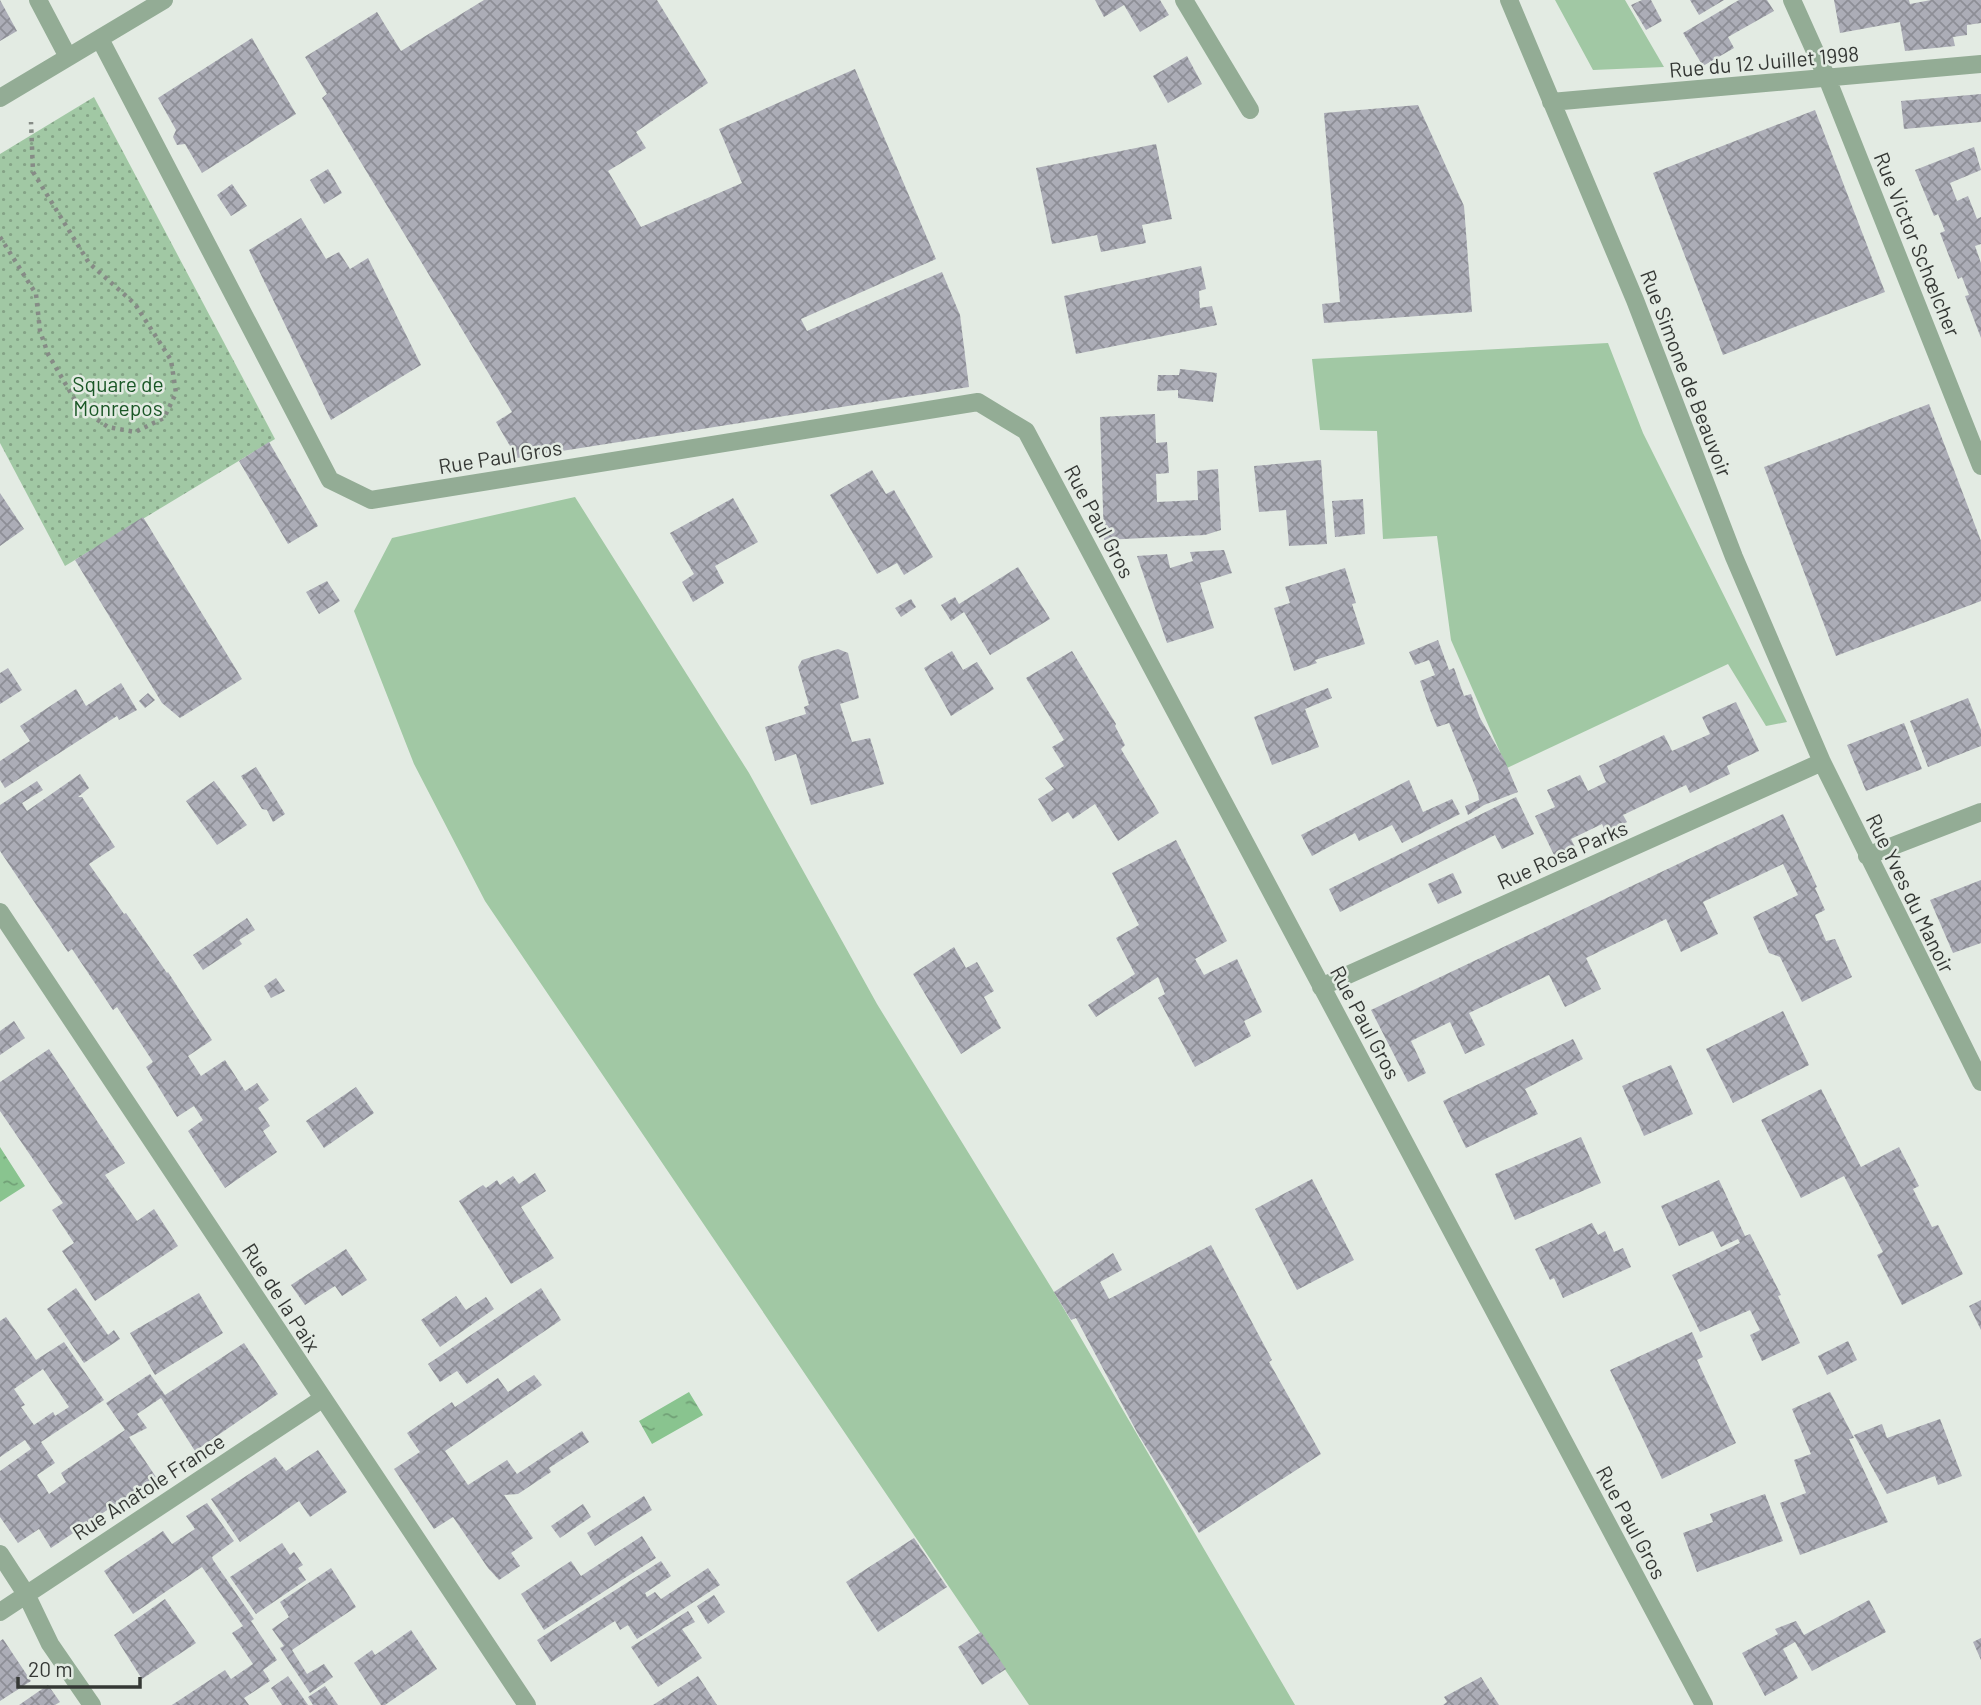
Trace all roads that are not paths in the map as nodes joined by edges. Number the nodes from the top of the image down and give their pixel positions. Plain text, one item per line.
1 (38, 0) edge
2 (164, 0) edge
3 (1184, 0) edge
4 (1509, 0) edge
5 (1792, 0) edge
6 (100, 39) junction
7 (68, 57) junction
8 (1981, 64) edge
9 (1827, 78) junction
10 (0, 98) edge
11 (1551, 102) junction
12 (1250, 110) dead end
13 (1981, 466) edge
14 (1822, 762) junction
15 (1981, 812) edge
16 (1867, 856) junction
17 (0, 912) edge
18 (1321, 987) junction
19 (1981, 1082) edge
20 (322, 1399) junction
21 (0, 1554) edge
22 (26, 1594) junction
23 (0, 1612) edge
24 (92, 1705) edge
25 (527, 1705) edge
26 (1704, 1705) edge

1 - 7 street
2 - 6 street
3 - 12 street
4 - 11 street, Rue Simone de Beauvoir
5 - 9 street, Rue Victor Schœlcher
6 - 7 street
6 - 18 street, Rue Paul Gros
7 - 10 street
8 - 9 street, Rue du 12 Juillet 1998
9 - 11 street, Rue du 12 Juillet 1998
9 - 13 street, Rue Victor Schœlcher
11 - 14 street, Rue Simone de Beauvoir
14 - 16 street, Rue Yves du Manoir
14 - 18 street, Rue Rosa Parks
15 - 16 street
16 - 19 street, Rue Yves du Manoir
17 - 20 street, Rue de la Paix
18 - 26 street, Rue Paul Gros
20 - 22 street, Rue Anatole France
20 - 25 street, Rue de la Paix
21 - 22 street
22 - 23 street, Rue Anatole France
22 - 24 street

